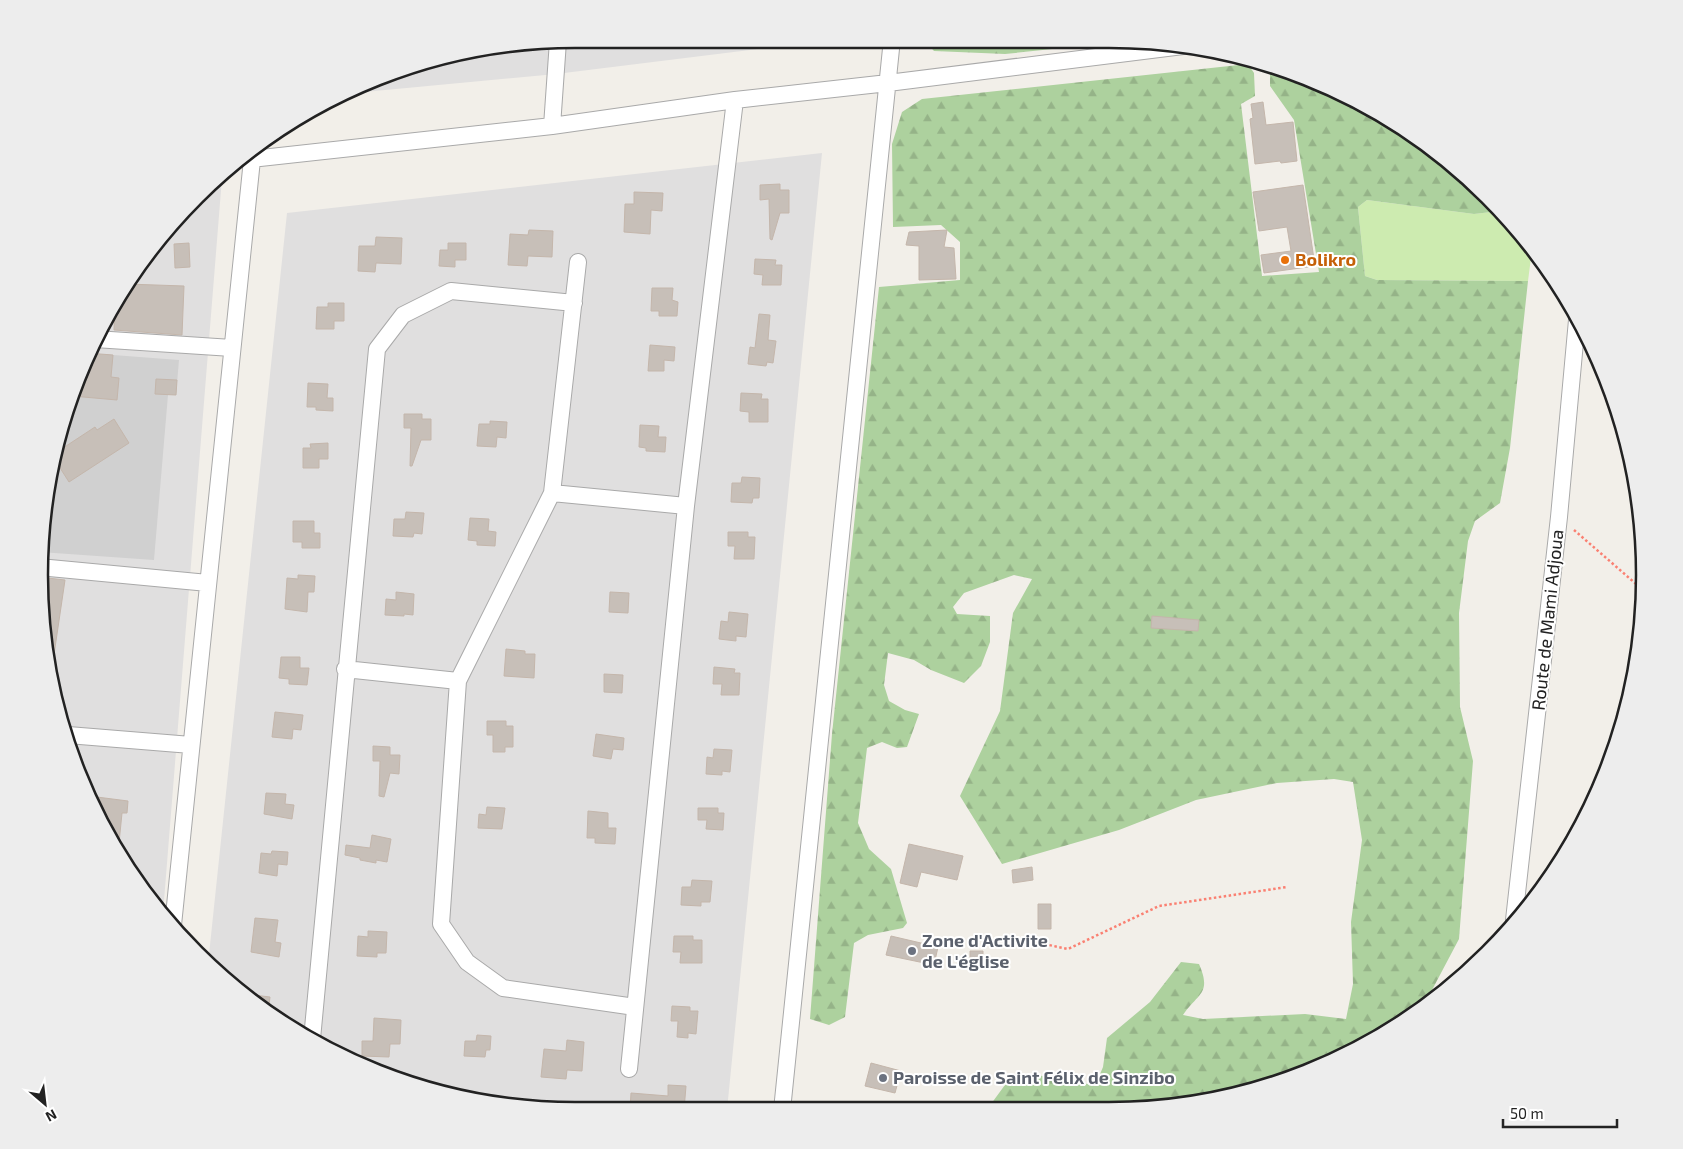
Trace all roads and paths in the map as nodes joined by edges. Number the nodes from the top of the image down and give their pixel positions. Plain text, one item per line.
1 (557, 48) edge
2 (891, 48) edge
3 (1152, 50) edge
4 (888, 83) junction
5 (735, 100) junction
6 (552, 126) junction
7 (256, 155) edge
8 (252, 158) edge
9 (578, 262) dead end
10 (574, 303) junction
11 (1576, 332) edge
12 (103, 340) edge
13 (232, 348) junction
14 (552, 493) junction
15 (686, 506) junction
16 (1559, 517) junction
17 (48, 568) edge
18 (208, 583) junction
19 (1635, 583) edge
20 (346, 669) junction
21 (458, 681) junction
22 (72, 735) edge
23 (191, 745) junction
24 (1287, 888) dead end
25 (1515, 910) edge
26 (174, 917) edge
27 (1025, 940) dead end
28 (636, 1007) junction
29 (313, 1032) edge
30 (629, 1069) dead end
31 (783, 1102) edge

1 - 6 street
2 - 4 street
3 - 4 street
4 - 5 street
4 - 31 street
5 - 6 street
5 - 15 street
6 - 7 street
8 - 13 street
9 - 10 street
10 - 14 street
10 - 20 street
11 - 16 street, Route de Mami Adjoua
12 - 13 street
13 - 18 street
14 - 15 street
14 - 21 street
15 - 28 street
16 - 19 path
16 - 25 street, Route de Mami Adjoua
17 - 18 street
18 - 23 street
20 - 21 street
20 - 29 street
21 - 28 street
22 - 23 street
23 - 26 street
24 - 27 path
28 - 30 street

